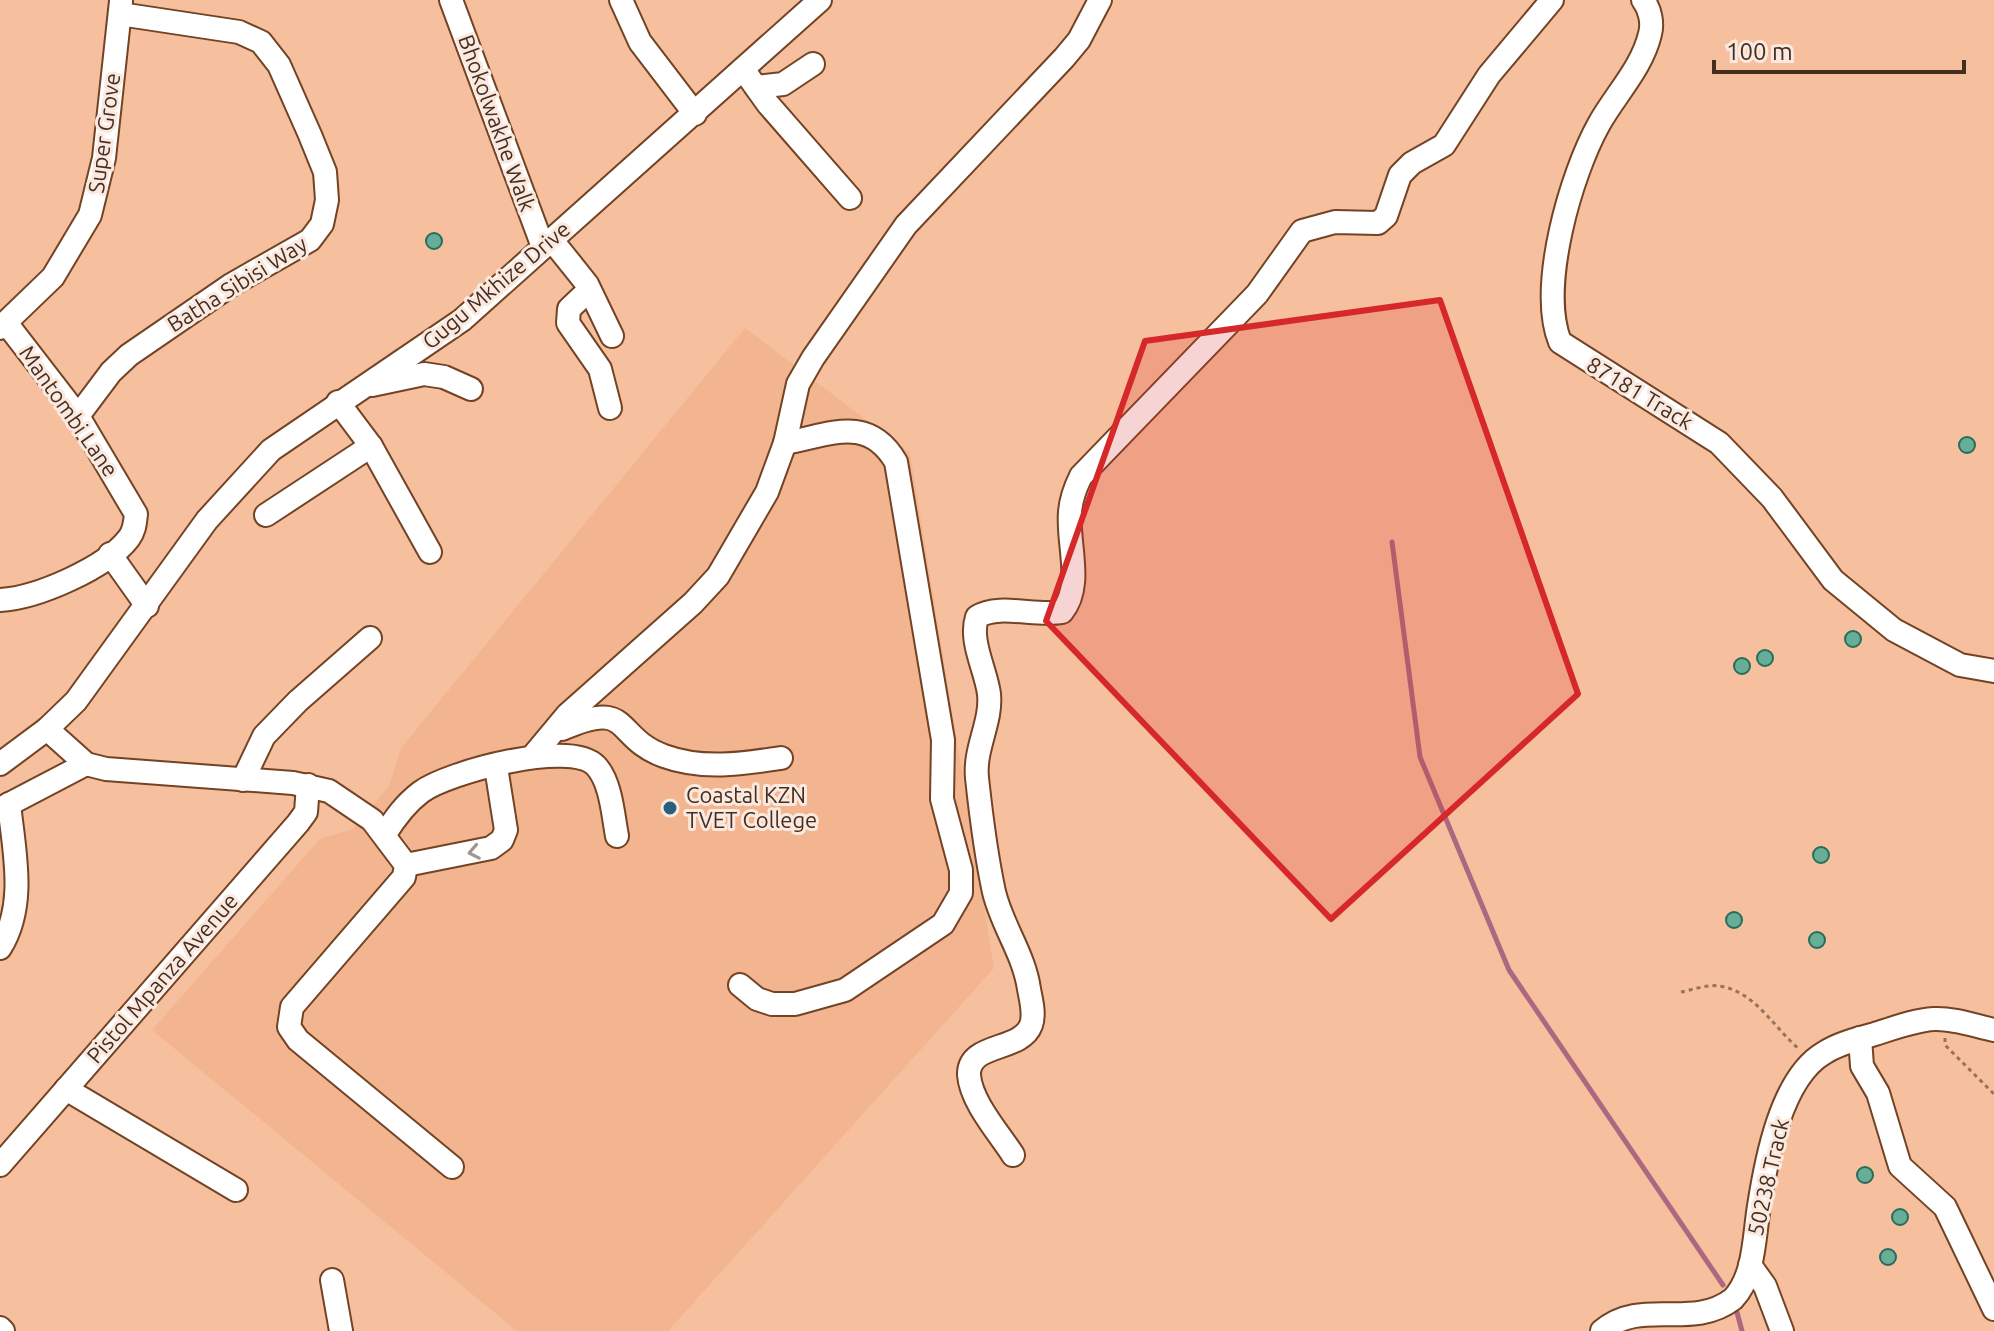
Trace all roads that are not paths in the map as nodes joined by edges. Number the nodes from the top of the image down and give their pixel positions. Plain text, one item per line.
1 (451, 0) edge
2 (621, 0) edge
3 (820, 0) edge
4 (1100, 0) edge
5 (1552, 0) edge
6 (1643, 0) edge
7 (120, 7) edge
8 (813, 64) dead end
9 (750, 78) junction
10 (695, 114) junction
11 (850, 198) dead end
12 (547, 243) junction
13 (589, 290) junction
14 (3, 326) edge
15 (612, 336) dead end
16 (367, 383) junction
17 (471, 389) dead end
18 (338, 402) junction
19 (610, 408) dead end
20 (78, 416) junction
21 (785, 443) junction
22 (371, 446) junction
23 (266, 515) dead end
24 (430, 552) dead end
25 (110, 554) junction
26 (0, 600) edge
27 (147, 606) junction
28 (370, 638) dead end
29 (1994, 671) edge
30 (47, 729) junction
31 (550, 735) junction
32 (532, 757) junction
33 (781, 758) dead end
34 (0, 764) edge
35 (86, 764) junction
36 (496, 767) junction
37 (243, 780) junction
38 (308, 785) junction
39 (5, 806) edge
40 (385, 834) junction
41 (617, 836) dead end
42 (406, 865) junction
43 (0, 948) edge
44 (740, 985) dead end
45 (1994, 1030) edge
46 (1860, 1038) junction
47 (66, 1089) junction
48 (1013, 1155) dead end
49 (0, 1165) edge
50 (452, 1167) dead end
51 (236, 1190) dead end
52 (1750, 1265) junction
53 (332, 1280) dead end
54 (1994, 1309) edge
55 (341, 1331) edge
56 (1602, 1331) edge
57 (1782, 1331) edge

1 - 12 street, Bhokolwakhe Walk
2 - 10 street
3 - 9 street, Gugu Mkhize Drive
4 - 21 street
5 - 48 street
6 - 29 street, 87181 Track
7 - 14 street, Super Grove
7 - 20 street, Batha Sibisi Way
8 - 9 street
9 - 10 street, Gugu Mkhize Drive
9 - 11 street
10 - 12 street, Gugu Mkhize Drive
12 - 13 street, Bhokolwakhe Walk
12 - 16 street, Gugu Mkhize Drive
13 - 15 street, Bhokolwakhe Walk
13 - 19 street
14 - 20 street, Mantombi Lane
16 - 17 street
16 - 18 street, Gugu Mkhize Drive
18 - 22 street
18 - 27 street, Gugu Mkhize Drive
20 - 25 street, Mantombi Lane
21 - 31 street
21 - 44 street
22 - 23 street
22 - 24 street
25 - 26 street
25 - 27 street
27 - 30 street, Gugu Mkhize Drive
28 - 37 street
30 - 34 street, Gugu Mkhize Drive
30 - 35 street
31 - 32 street
31 - 33 street
32 - 36 street
32 - 41 street
35 - 37 street
35 - 39 street
36 - 40 street
36 -> 42 street
37 - 38 street
38 - 40 street
38 - 47 street, Pistol Mpanza Avenue
39 - 43 street
40 - 42 street
42 - 50 street
45 - 46 street, 50238 Track
46 - 52 street, 50238 Track
46 - 54 street
47 - 49 street, Pistol Mpanza Avenue
47 - 51 street
52 - 56 street, 50238 Track
52 - 57 street
53 - 55 street

